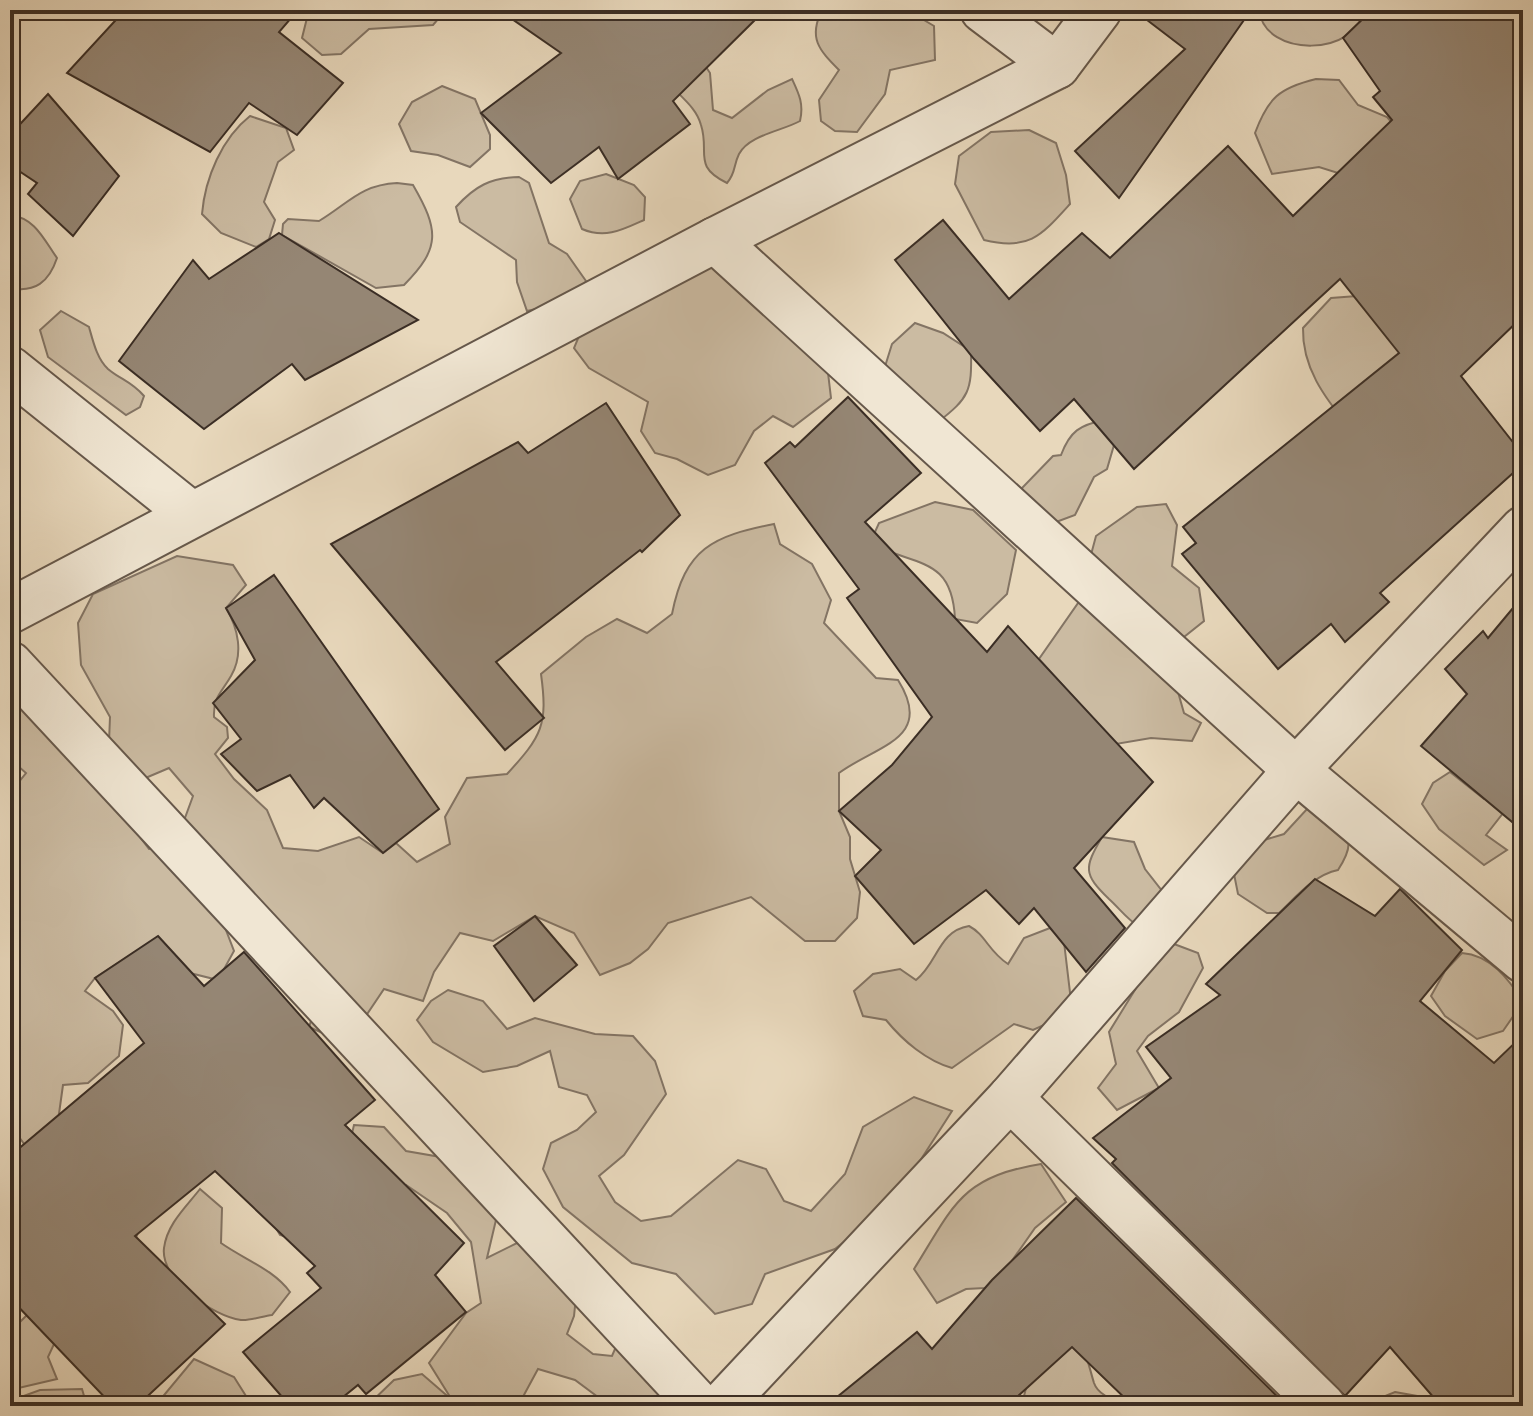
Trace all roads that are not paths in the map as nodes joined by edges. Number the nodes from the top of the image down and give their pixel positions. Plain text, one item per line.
1 (983, 10) edge
2 (1099, 10) edge
3 (1057, 66) junction
4 (715, 240) junction
5 (10, 369) edge
6 (191, 514) junction
7 (1523, 529) edge
8 (10, 611) edge
9 (10, 664) edge
10 (1296, 770) junction
11 (1523, 960) edge
12 (1010, 1098) junction
13 (700, 1406) edge
14 (721, 1406) edge
15 (1323, 1406) edge

1 - 3 street
2 - 3 street
3 - 4 street
4 - 6 street
4 - 10 street
5 - 6 street
6 - 8 street
7 - 10 street
9 - 13 street
10 - 11 street
10 - 12 street
12 - 14 street
12 - 15 street

